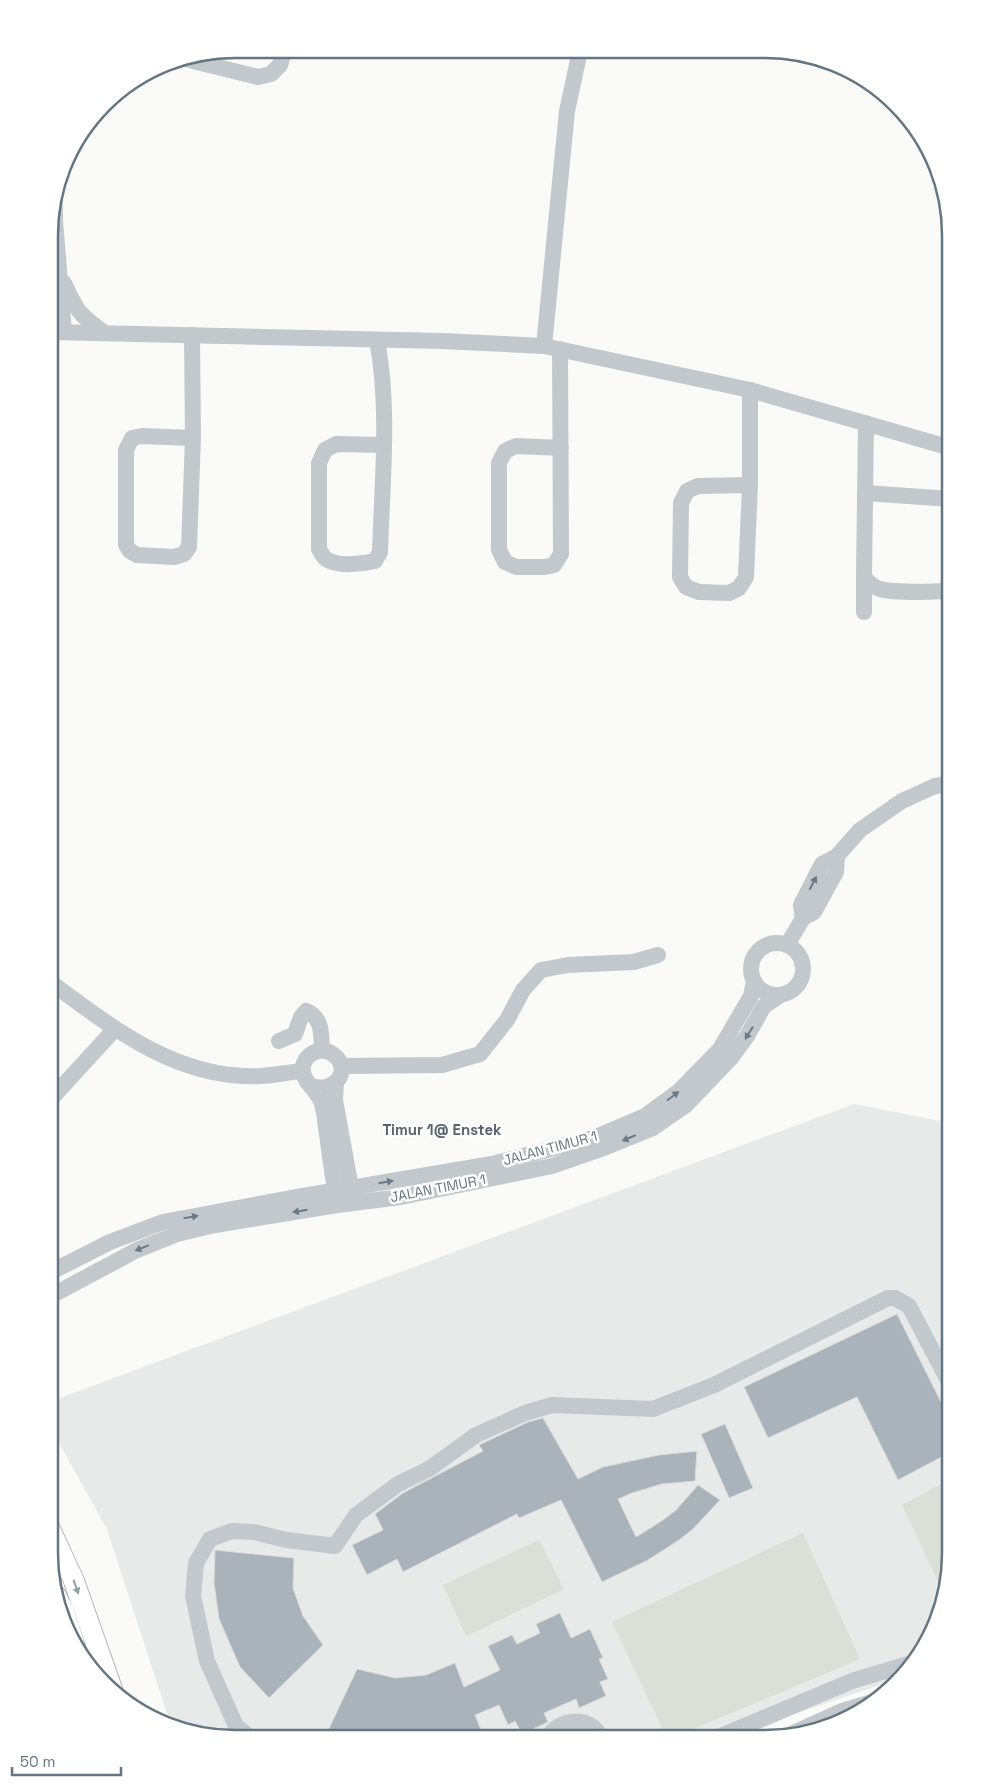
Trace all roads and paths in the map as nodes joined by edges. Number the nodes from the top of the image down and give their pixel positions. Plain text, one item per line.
1 (282, 58) edge
2 (578, 58) edge
3 (196, 62) edge
4 (58, 284) edge
5 (58, 332) edge
6 (105, 333) junction
7 (192, 335) junction
8 (377, 340) junction
9 (552, 347) junction
10 (750, 390) junction
11 (866, 424) junction
12 (193, 438) junction
13 (384, 445) junction
14 (942, 445) edge
15 (561, 448) junction
16 (750, 485) junction
17 (865, 493) junction
18 (942, 498) edge
19 (864, 577) junction
20 (942, 591) edge
21 (864, 612) dead end
22 (942, 785) edge
23 (787, 945) junction
24 (658, 955) dead end
25 (754, 981) junction
26 (58, 988) edge
27 (779, 996) junction
28 (114, 1030) junction
29 (279, 1041) dead end
30 (322, 1050) junction
31 (341, 1066) junction
32 (303, 1071) junction
33 (336, 1083) junction
34 (312, 1086) junction
35 (58, 1091) edge
36 (344, 1197) junction
37 (58, 1268) edge
38 (58, 1292) edge
39 (942, 1369) edge
40 (58, 1546) edge
41 (901, 1666) edge
42 (108, 1676) edge
43 (847, 1710) edge
44 (822, 1720) edge
45 (241, 1730) edge
46 (552, 1730) edge
47 (595, 1730) edge
48 (735, 1730) edge

1 - 3 street
2 - 9 street
4 - 6 street
5 - 6 street
6 - 7 street
7 - 8 street
7 - 12 street
8 - 9 street
8 - 13 street
9 - 10 street
9 - 15 street
10 - 11 street
10 - 16 street
11 - 14 street
11 - 17 street
12 - 12 street
13 - 13 street
15 - 15 street
16 - 16 street
17 - 18 street
17 - 19 street
19 - 20 street
19 - 21 street
22 - 23 street
23 - 25 street
23 - 27 street
24 - 31 street
25 - 27 street
36 -> 25 street, JALAN TIMUR 1
26 - 28 street
27 -> 36 street, JALAN TIMUR 1
28 - 32 street
28 - 35 street
29 - 30 street
30 - 31 street
30 - 32 street
31 - 33 street
32 - 34 street
33 - 34 street
33 - 36 street
34 - 36 street
37 -> 36 street, JALAN TIMUR 1
36 -> 38 street, JALAN TIMUR 1
39 - 45 street
40 -> 42 main road
41 - 48 street
43 - 44 street
46 - 47 street

